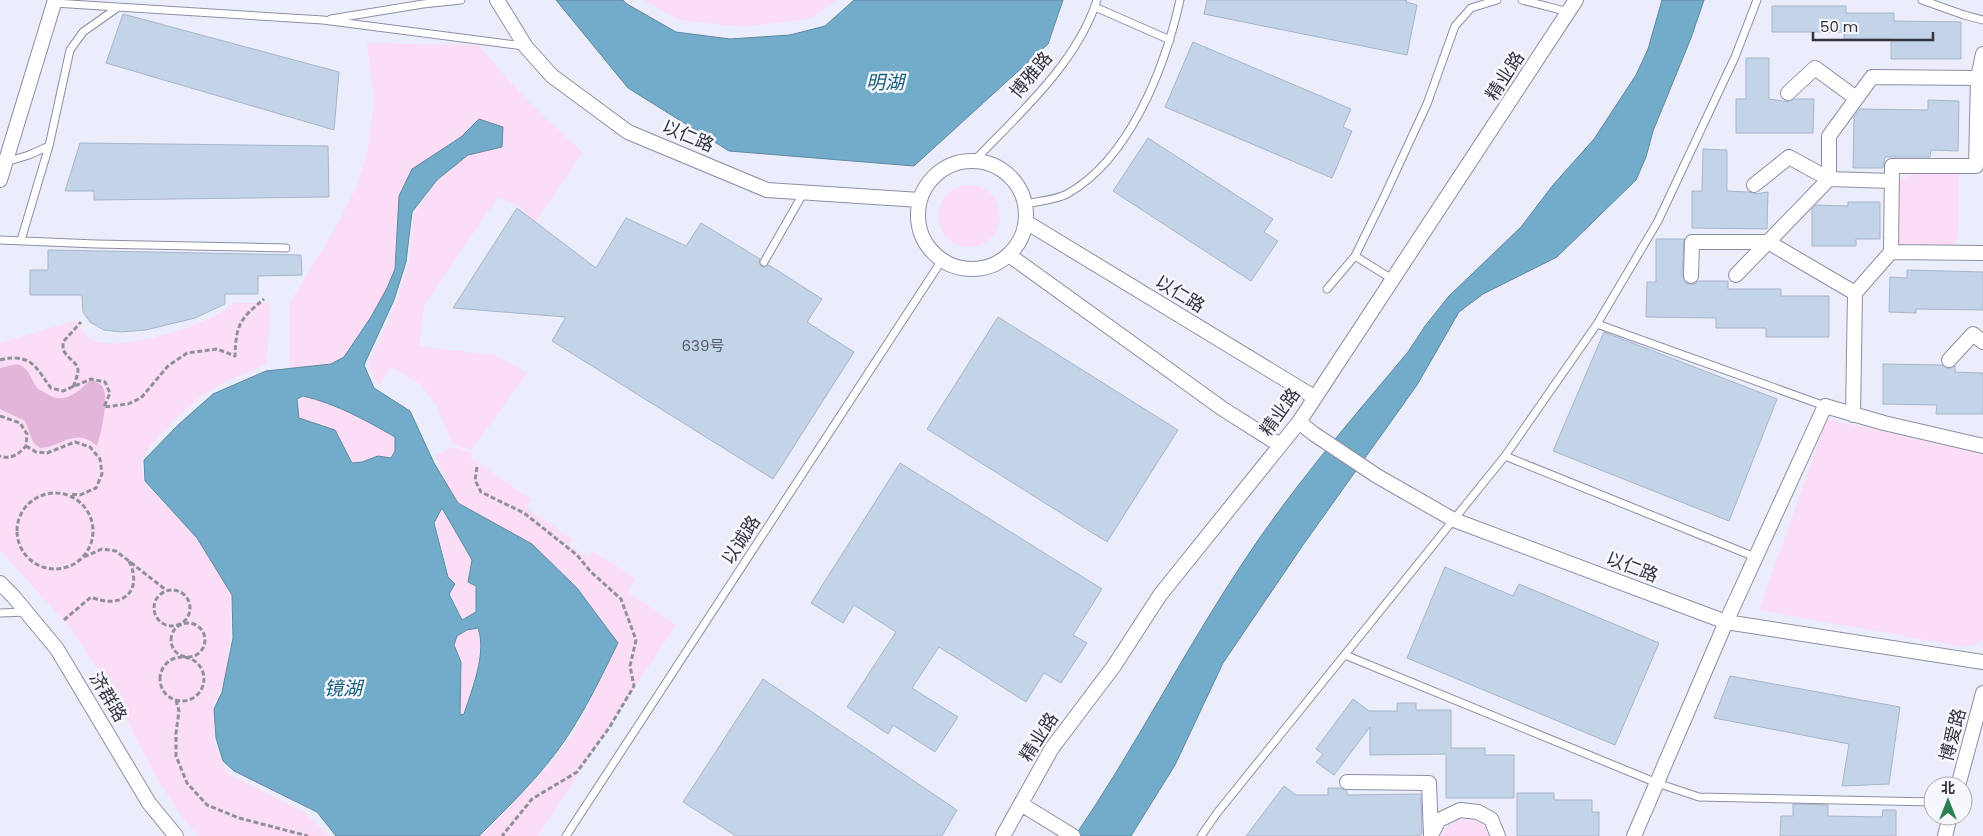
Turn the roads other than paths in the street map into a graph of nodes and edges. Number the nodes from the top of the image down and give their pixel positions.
1 (462, 0) edge
2 (497, 0) edge
3 (1180, 0) edge
4 (1497, 0) edge
5 (1522, 0) edge
6 (1757, 0) edge
7 (1922, 0) edge
8 (55, 2) edge
9 (1096, 4) edge
10 (1573, 6) edge
11 (118, 7) junction
12 (323, 20) junction
13 (1983, 20) edge
14 (1170, 40) junction
15 (526, 46) junction
16 (1983, 54) edge
17 (1978, 78) junction
18 (1788, 93) dead end
19 (1856, 98) junction
20 (1980, 125) edge
21 (49, 146) junction
22 (974, 161) junction
23 (5, 162) junction
24 (0, 180) edge
25 (1829, 180) junction
26 (1892, 181) junction
27 (1754, 185) dead end
28 (804, 192) junction
29 (920, 200) junction
30 (1026, 204) junction
31 (1026, 222) junction
32 (0, 240) edge
33 (21, 240) junction
34 (1768, 242) junction
35 (286, 248) dead end
36 (1891, 252) junction
37 (1983, 253) edge
38 (1009, 255) junction
39 (1355, 256) junction
40 (942, 260) junction
41 (764, 262) dead end
42 (1736, 275) dead end
43 (1691, 276) dead end
44 (1392, 279) junction
45 (1327, 289) dead end
46 (1855, 293) junction
47 (1597, 324) junction
48 (1983, 342) edge
49 (1949, 360) dead end
50 (1314, 397) junction
51 (1825, 406) junction
52 (1853, 415) junction
53 (1299, 422) junction
54 (1280, 445) junction
55 (1983, 446) edge
56 (1505, 456) junction
57 (1454, 520) junction
58 (1755, 558) junction
59 (0, 583) edge
60 (27, 612) junction
61 (0, 613) edge
62 (1726, 622) junction
63 (1345, 655) junction
64 (1983, 662) edge
65 (1983, 693) edge
66 (1961, 776) edge
67 (1347, 782) dead end
68 (1657, 783) junction
69 (1923, 802) edge
70 (1021, 804) junction
71 (176, 836) edge
72 (566, 836) edge
73 (1004, 836) edge
74 (1073, 836) edge
75 (1201, 836) edge
76 (1431, 836) edge
77 (1498, 836) edge
78 (1634, 836) edge

1 - 12 lane
2 - 15 street, 以仁路
3 - 14 lane
4 - 39 lane
5 - 10 lane
6 - 47 lane
7 - 13 lane
8 - 11 lane
8 - 23 street
9 - 14 lane
9 - 22 lane, 博雅路
10 - 44 street, 精业路
11 - 12 lane
11 - 21 lane
12 - 15 lane
14 - 30 lane
15 - 28 street, 以仁路
16 - 17 street
17 - 19 street
17 - 20 street
18 - 19 street
19 - 25 street
20 - 26 street
21 - 23 lane
21 - 33 lane
22 - 29 street
22 - 30 street
23 - 24 street
25 - 26 street
25 - 27 street
25 - 34 street
26 - 36 street
28 - 29 street, 以仁路
28 - 41 lane
29 - 40 street
30 - 31 street
31 - 38 street
31 - 50 street, 以仁路
32 - 33 lane
33 - 35 lane
34 - 42 street
34 - 43 street
34 - 46 street
36 - 37 street
36 - 46 street
38 - 40 street
38 - 54 street
39 - 44 lane
39 - 45 lane
40 - 72 lane, 以诚路
44 - 50 street, 精业路
46 - 52 street
47 - 51 lane
47 - 56 lane
48 - 49 street
50 - 53 street, 精业路
51 - 52 street
51 - 58 street
52 - 55 street
53 - 54 street, 精业路
53 - 57 street, 以仁路
54 - 70 street, 精业路
56 - 57 lane
56 - 58 lane
57 - 62 street, 以仁路
57 - 63 lane
58 - 62 street
59 - 60 street, 济群路
60 - 61 lane
60 - 71 street, 济群路
62 - 64 street, 以仁路
62 - 68 street
63 - 68 lane
63 - 75 lane
65 - 66 street, 博爱路
67 - 76 street
68 - 69 lane
68 - 78 street
70 - 73 street, 精业路
70 - 74 street
76 - 77 street

